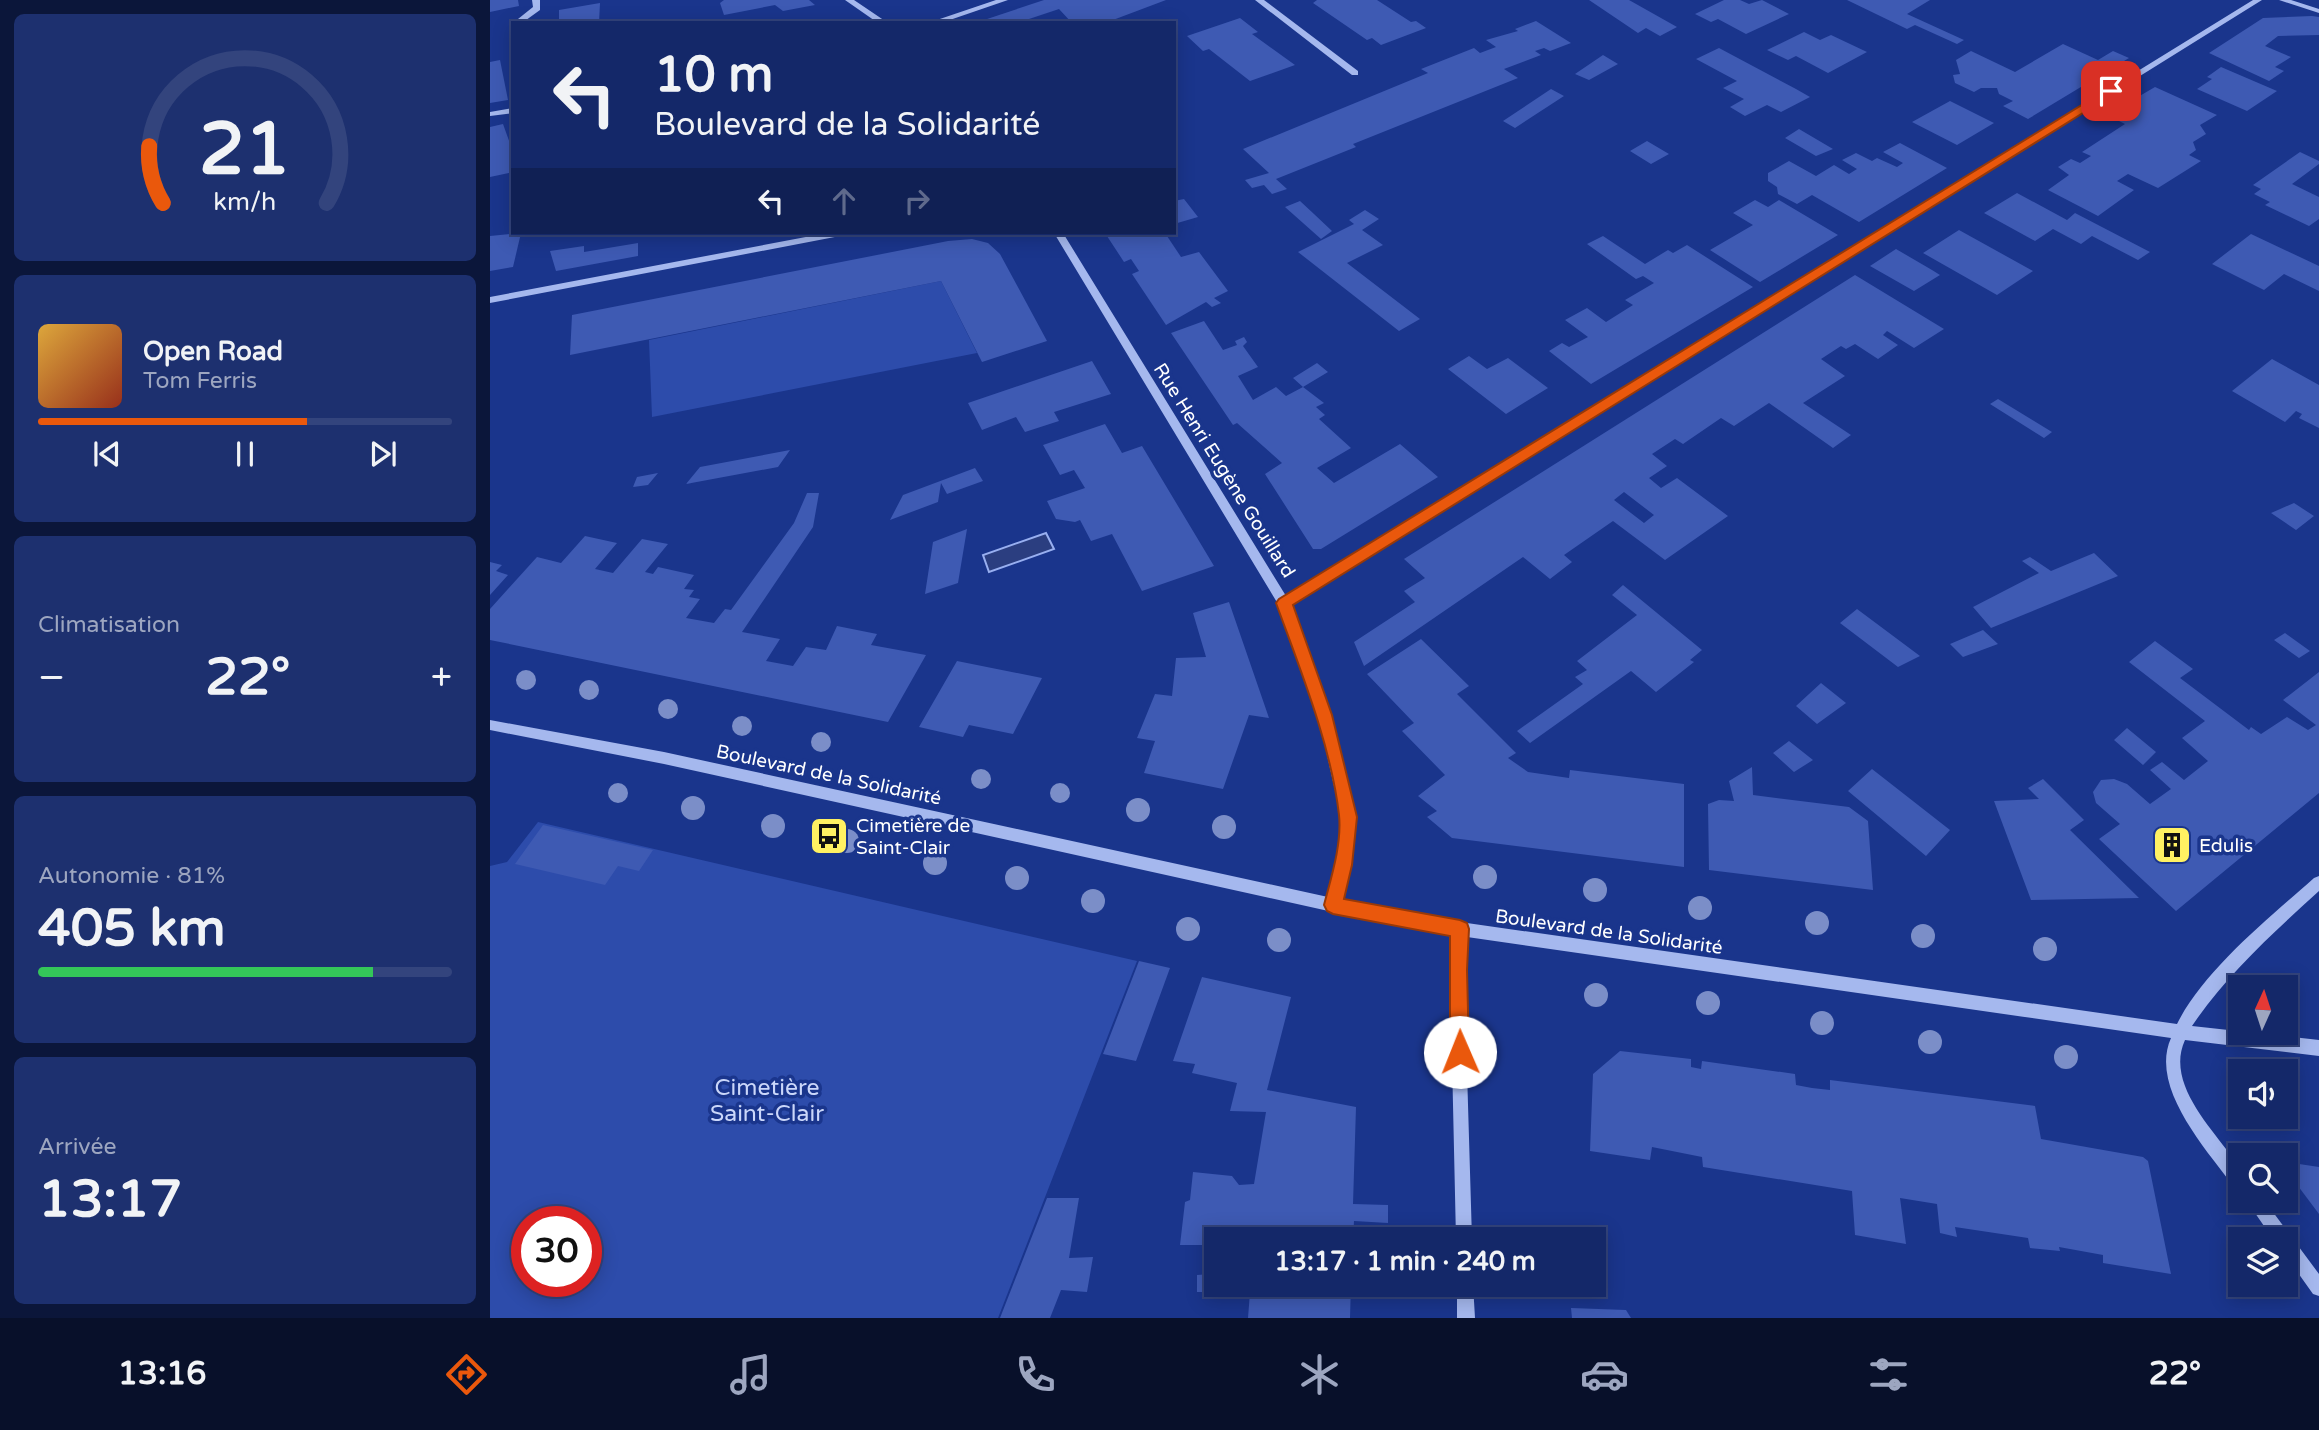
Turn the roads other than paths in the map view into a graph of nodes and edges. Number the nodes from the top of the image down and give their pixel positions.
1 (536, 0) edge
2 (849, 0) edge
3 (1004, 0) edge
4 (1259, 0) edge
5 (2258, 0) edge
6 (2283, 0) edge
7 (2319, 11) edge
8 (520, 21) edge
9 (881, 21) edge
10 (938, 21) edge
11 (1355, 73) dead end
12 (511, 110) edge
13 (490, 114) edge
14 (830, 235) edge
15 (1059, 235) edge
16 (490, 300) edge
17 (1284, 603) junction
18 (490, 725) edge
19 (2319, 882) edge
20 (1333, 905) junction
21 (1460, 929) junction
22 (2180, 1032) junction
23 (2319, 1048) edge
24 (2228, 1165) edge
25 (1464, 1227) edge
26 (2298, 1260) edge
27 (2319, 1288) edge
28 (1465, 1297) edge
29 (1466, 1318) edge

1 - 8 street
2 - 9 street
3 - 10 street
4 - 11 street
5 - 17 street
6 - 7 street
12 - 13 street
14 - 16 street
15 - 17 street, Rue Henri Eugène Gouillard
17 - 20 street, Rue Henri Eugène Gouillard
18 - 20 street, Boulevard de la Solidarité
19 - 22 street
20 - 21 street, Boulevard de la Solidarité
21 - 22 street, Boulevard de la Solidarité
21 - 25 street
22 - 23 street, Boulevard de la Solidarité
22 - 24 street
26 - 27 street
28 - 29 street

